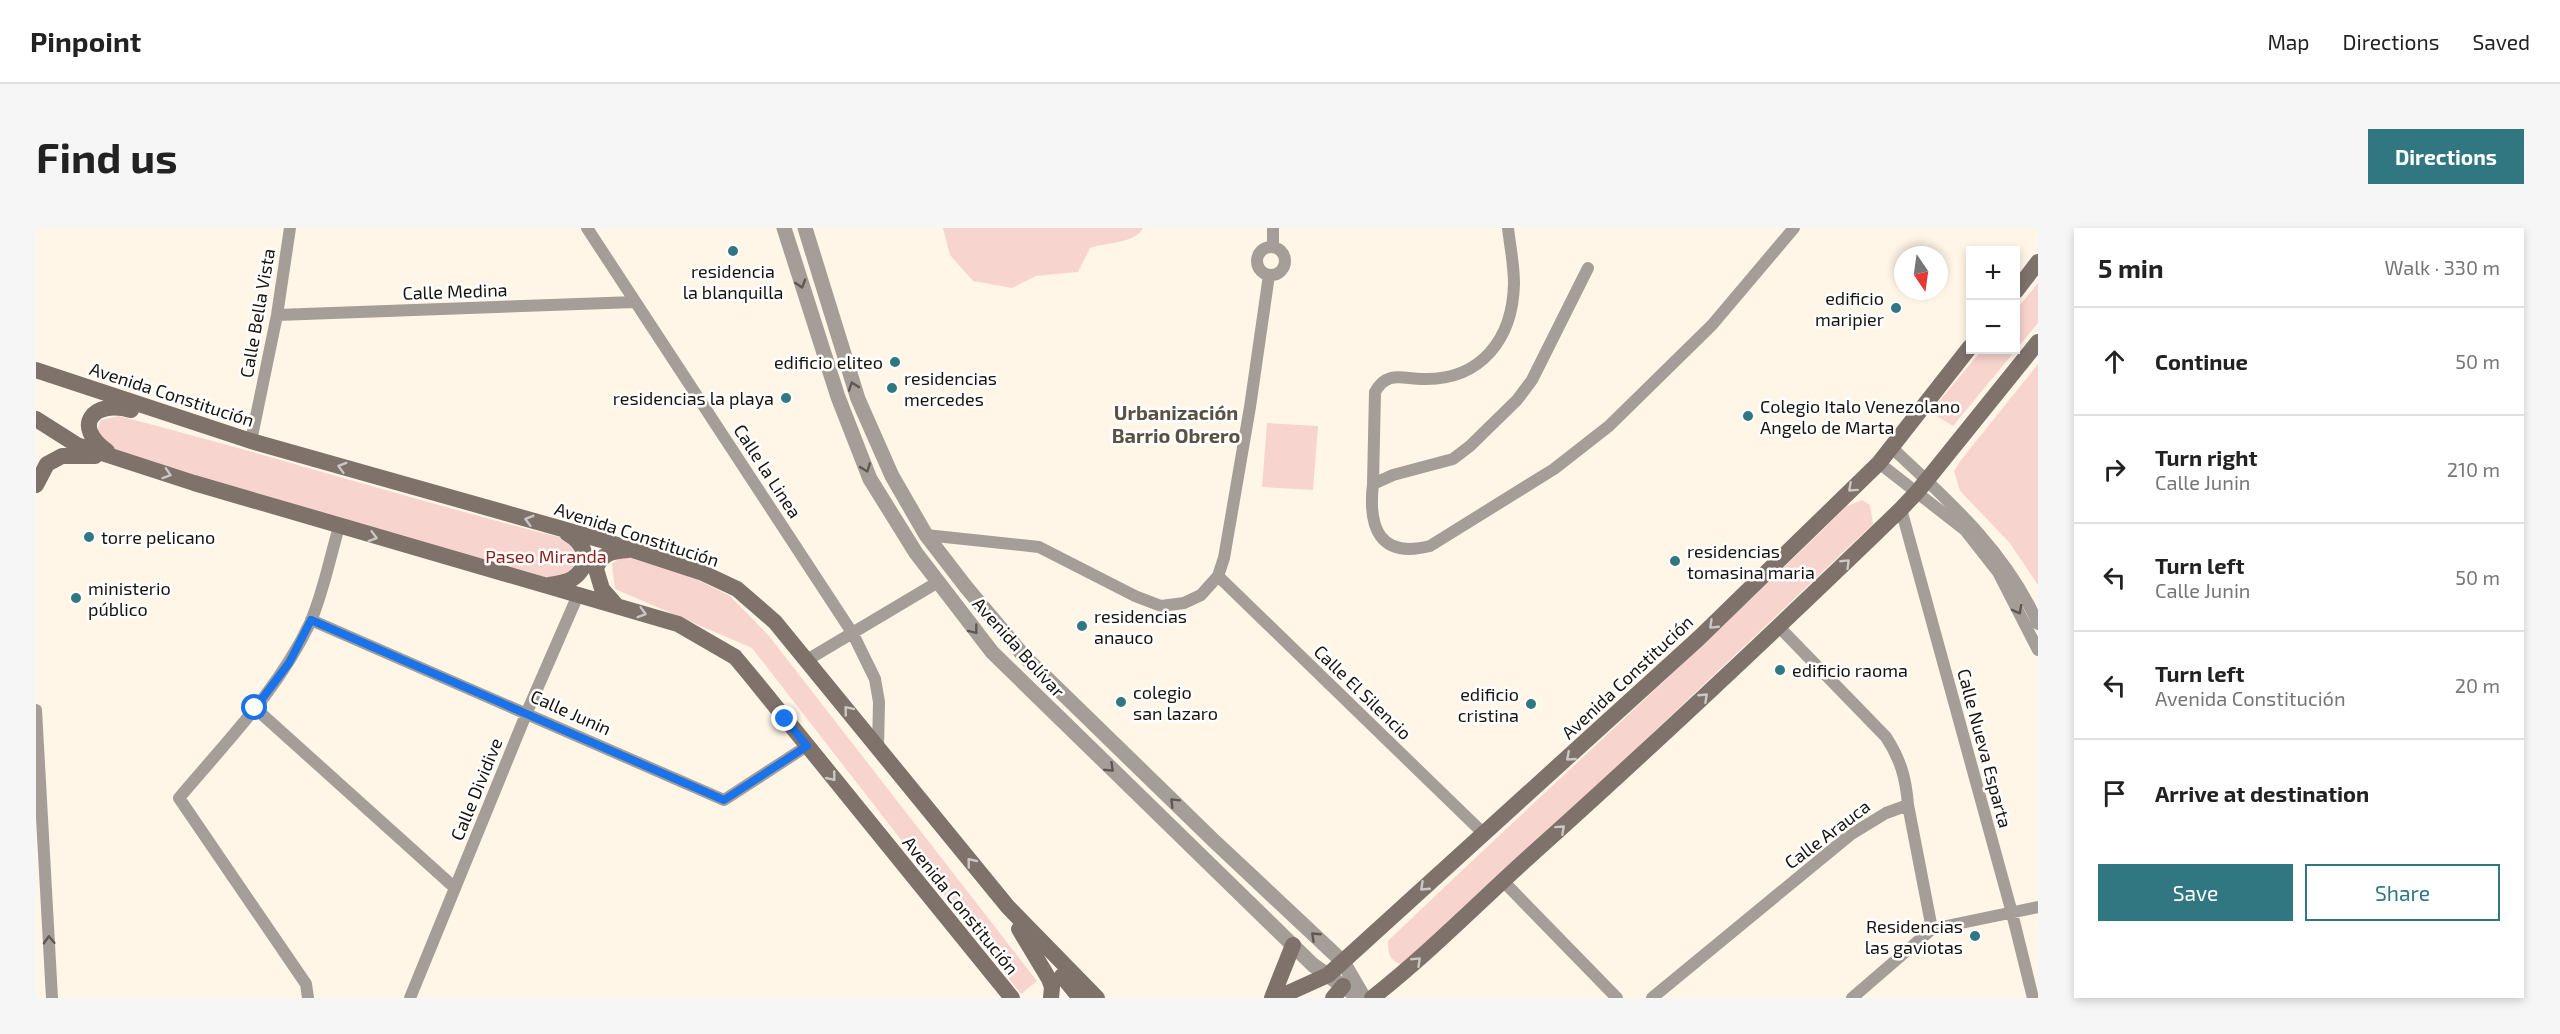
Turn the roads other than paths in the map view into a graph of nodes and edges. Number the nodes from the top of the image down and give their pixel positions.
1 (291, 228) edge
2 (587, 228) edge
3 (784, 228) edge
4 (805, 228) edge
5 (1273, 228) edge
6 (1508, 228) edge
7 (1794, 228) edge
8 (1273, 247) junction
9 (2038, 262) edge
10 (1588, 268) dead end
11 (1269, 274) junction
12 (2020, 286) edge
13 (634, 302) junction
14 (277, 315) junction
15 (2038, 342) edge
16 (1966, 353) edge
17 (36, 370) edge
18 (36, 419) edge
19 (251, 441) junction
20 (1891, 447) junction
21 (133, 463) junction
22 (1879, 463) junction
23 (1373, 484) junction
24 (36, 485) edge
25 (1922, 485) junction
26 (1901, 509) junction
27 (339, 526) junction
28 (562, 530) junction
29 (926, 535) junction
30 (632, 550) junction
31 (1218, 576) junction
32 (938, 582) junction
33 (548, 585) junction
34 (578, 595) junction
35 (616, 605) junction
36 (311, 620) junction
37 (2038, 624) edge
38 (1780, 627) junction
39 (853, 634) junction
40 (2038, 650) edge
41 (807, 660) junction
42 (255, 708) junction
43 (36, 710) edge
44 (527, 712) junction
45 (807, 746) junction
46 (878, 748) junction
47 (1908, 805) junction
48 (1483, 833) junction
49 (1503, 881) junction
50 (454, 888) junction
51 (1008, 907) junction
52 (2038, 908) edge
53 (2012, 913) junction
54 (1932, 929) junction
55 (1293, 945) junction
56 (1343, 962) junction
57 (1328, 975) junction
58 (1338, 992) edge
59 (52, 998) edge
60 (308, 998) edge
61 (410, 998) edge
62 (1012, 998) edge
63 (1051, 998) edge
64 (1080, 998) edge
65 (1097, 998) edge
66 (1272, 998) edge
67 (1277, 998) edge
68 (1362, 998) edge
69 (1372, 998) edge
70 (1617, 998) edge
71 (1652, 998) edge
72 (1852, 998) edge
73 (2033, 998) edge

1 - 14 street, Calle Bella Vista
2 - 13 street, Calle la Linea
3 -> 32 street, Avenida Bolívar
29 -> 4 street, Avenida Bolívar
5 - 8 street
6 - 23 street
7 - 23 street
8 - 11 street
8 - 11 street
9 - 12 main road
10 - 23 street
11 - 31 street
13 - 14 street, Calle Medina
13 - 39 street, Calle la Linea
14 - 19 street, Calle Bella Vista
15 - 25 main road
16 - 20 main road, Avenida Constitución
17 - 19 main road, Avenida Constitución
18 - 21 main road, Avenida Constitución
19 - 21 main road
28 -> 19 main road, Avenida Constitución
20 - 22 main road, Avenida Constitución
20 - 25 street
21 - 24 main road
21 -> 27 main road, Avenida Constitución
22 - 25 street
22 -> 48 main road, Avenida Constitución
25 - 26 main road
25 - 37 street
25 -> 40 street
38 -> 26 main road
26 - 53 street, Calle Nueva Esparta
27 -> 33 main road, Avenida Constitución
27 - 36 street
28 - 30 main road, Avenida Constitución
28 - 33 main road
29 - 31 street
56 -> 29 street, Avenida Bolívar
30 - 35 main road
30 - 41 main road, Avenida Constitución
31 - 48 street, Calle El Silencio
32 - 39 street
32 -> 55 street, Avenida Bolívar
33 - 34 main road, Avenida Constitución
34 - 35 main road, Avenida Constitución
34 - 44 street, Calle Dividive
35 -> 45 main road, Avenida Constitución
36 - 42 street
36 - 44 street, Calle Junin
38 - 47 street
49 -> 38 main road
39 - 41 street
39 - 46 street, Calle la Linea
46 -> 41 main road, Avenida Constitución
42 - 50 street
42 - 60 street
59 -> 43 street
44 - 45 street, Calle Junin
44 - 50 street, Calle Dividive
45 -> 62 main road, Avenida Constitución
51 -> 46 main road, Avenida Constitución
47 - 54 street
47 - 71 street, Calle Arauca
48 -> 56 main road, Avenida Constitución
69 -> 49 main road
49 - 70 street
50 - 61 street, Calle Dividive
51 - 63 main road
51 - 64 main road
51 - 65 main road, Avenida Constitución
52 - 53 street
53 - 54 street
53 - 73 street, Calle Nueva Esparta
54 - 72 street
55 - 57 street, Avenida Bolívar
55 - 66 main road
56 - 57 main road, Avenida Constitución
56 - 68 street, Avenida Bolívar
57 - 58 street, Avenida Bolívar
57 - 67 main road, Avenida Constitución
58 - 68 street, Avenida Bolívar

